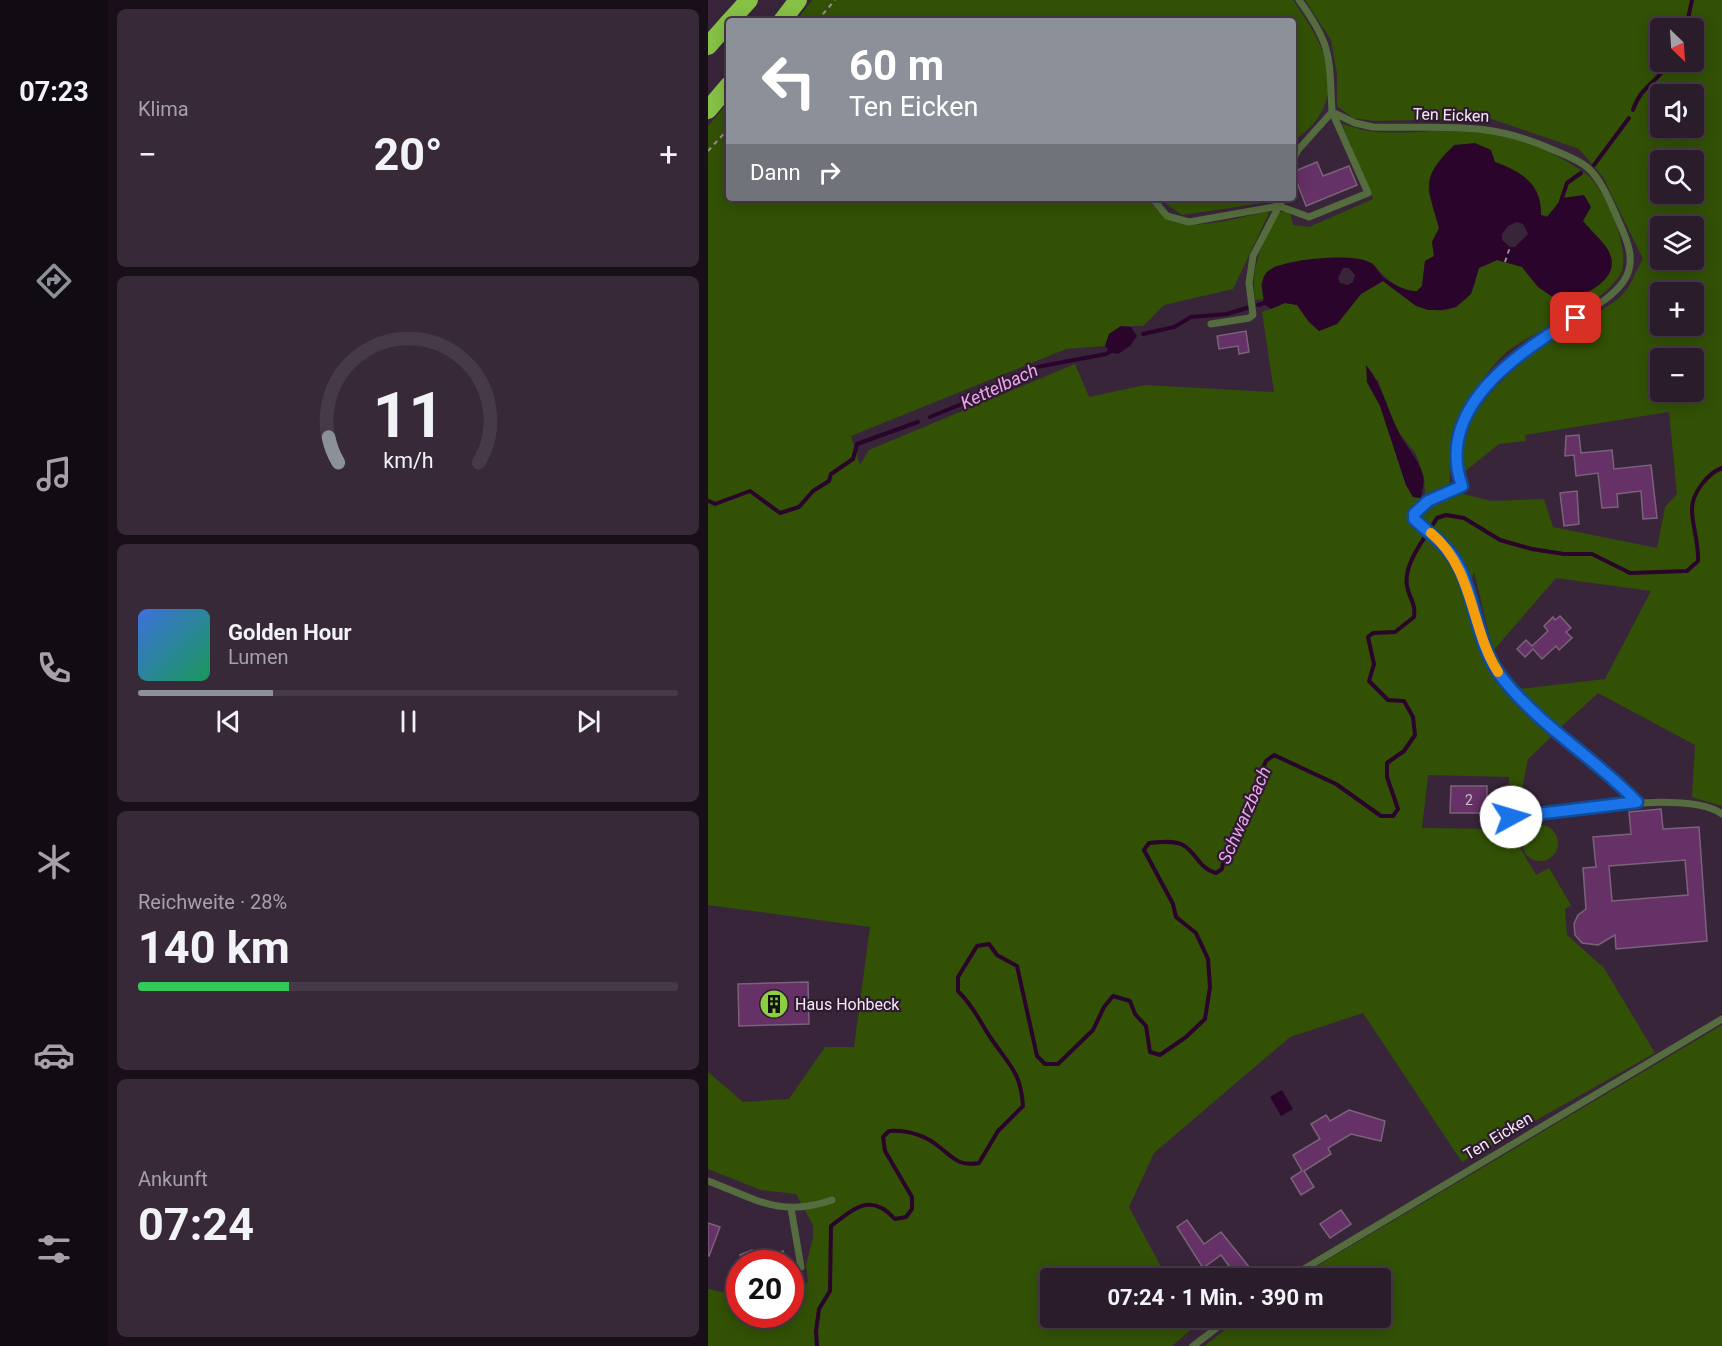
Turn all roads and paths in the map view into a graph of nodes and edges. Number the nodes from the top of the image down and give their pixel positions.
1 (748, 0) edge
2 (798, 0) edge
3 (835, 0) edge
4 (1299, 0) edge
5 (733, 18) edge
6 (784, 18) edge
7 (820, 18) edge
8 (726, 26) edge
9 (708, 46) edge
10 (726, 89) edge
11 (708, 110) edge
12 (1332, 112) junction
13 (726, 131) edge
14 (708, 151) edge
15 (1296, 154) edge
16 (1154, 201) edge
17 (1282, 201) edge
18 (1279, 206) junction
19 (1510, 247) dead end
20 (1505, 262) dead end
21 (1211, 324) dead end
22 (1637, 802) junction
23 (1722, 814) edge
24 (1511, 817) dead end
25 (1722, 1019) edge
26 (708, 1180) edge
27 (832, 1200) dead end
28 (791, 1208) junction
29 (798, 1250) edge
30 (1306, 1268) edge
31 (1217, 1328) edge
32 (1193, 1346) edge

1 - 5 highway
2 - 6 highway
3 - 7 path
4 - 12 lane
8 - 9 highway
10 - 11 highway
12 - 15 lane
12 - 18 lane
12 - 22 lane, Ten Eicken
13 - 14 path
16 - 18 lane
17 - 18 lane
18 - 21 lane
19 - 20 path
22 - 23 lane
22 - 24 lane
25 - 30 lane, Ten Eicken
26 - 28 lane
27 - 28 lane
28 - 29 lane
31 - 32 lane

